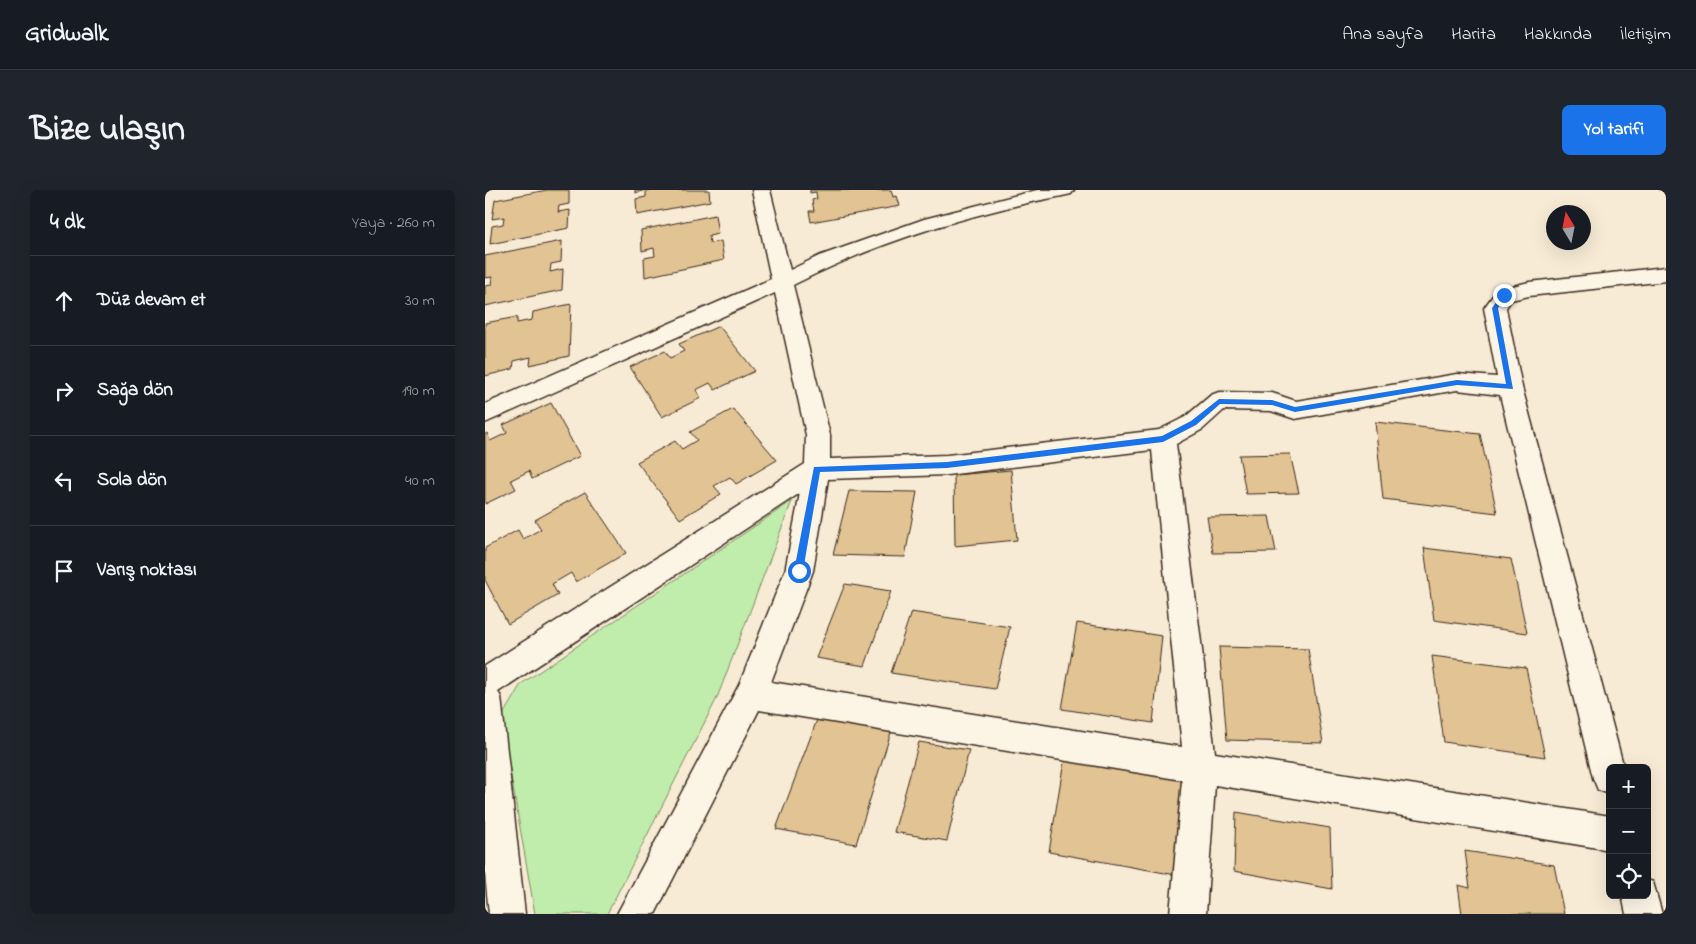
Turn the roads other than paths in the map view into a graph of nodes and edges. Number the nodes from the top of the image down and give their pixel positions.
1 (761, 190) edge
2 (1065, 190) edge
3 (1666, 274) edge
4 (782, 282) junction
5 (1510, 387) junction
6 (485, 414) edge
7 (1163, 439) junction
8 (817, 469) junction
9 (485, 683) edge
10 (751, 694) junction
11 (485, 697) edge
12 (1606, 764) edge
13 (1200, 767) junction
14 (1606, 832) edge
15 (1641, 899) edge
16 (507, 914) edge
17 (635, 914) edge
18 (1188, 914) edge
19 (1644, 914) edge

1 - 4 street
2 - 4 street
3 - 5 street
4 - 6 street
4 - 8 street
5 - 7 street
5 - 12 street
7 - 8 street
7 - 13 street
8 - 9 street
8 - 10 street
10 - 13 street
10 - 17 street
11 - 16 street
13 - 14 street
13 - 18 street
15 - 19 street

